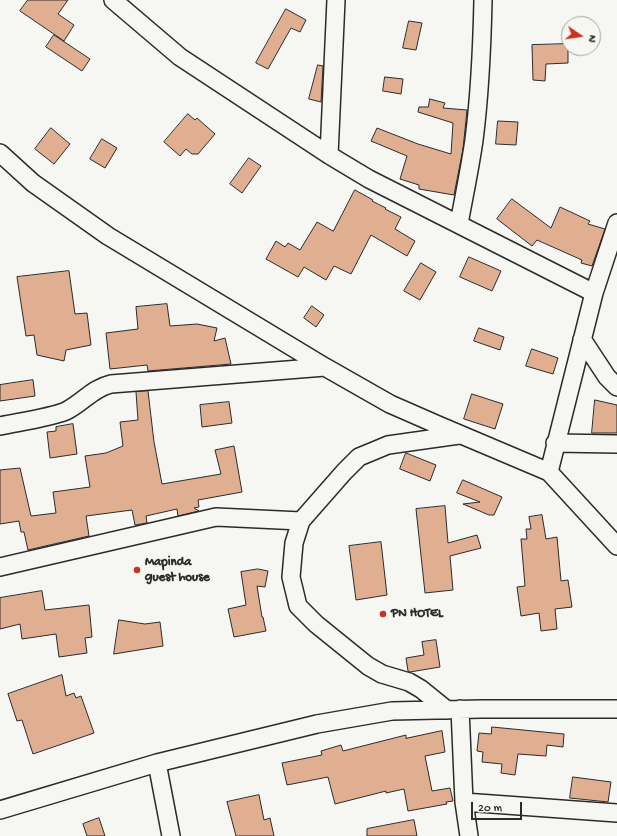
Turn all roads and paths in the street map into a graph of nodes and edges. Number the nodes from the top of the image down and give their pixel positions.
1 (114, 0) edge
2 (336, 0) edge
3 (483, 0) edge
4 (0, 152) edge
5 (329, 155) junction
6 (617, 223) edge
7 (459, 224) junction
8 (594, 293) junction
9 (582, 339) junction
10 (325, 367) junction
11 (617, 387) edge
12 (0, 426) edge
13 (459, 434) junction
14 (555, 443) junction
15 (617, 444) edge
16 (549, 472) junction
17 (301, 521) junction
18 (617, 546) edge
19 (0, 567) edge
20 (454, 709) junction
21 (617, 709) edge
22 (157, 763) junction
23 (464, 802) junction
24 (0, 810) edge
25 (617, 813) edge
26 (171, 836) edge
27 (468, 836) edge

1 - 5 street
2 - 5 street
3 - 7 street
4 - 10 street
5 - 7 street
6 - 8 street
7 - 8 street
8 - 9 street
9 - 11 street
9 - 14 street
10 - 12 street
10 - 13 street
13 - 16 street
13 - 17 street
14 - 15 street
14 - 16 street
16 - 18 street
17 - 19 street
17 - 20 street
20 - 21 street
20 - 22 street
20 - 23 street
22 - 24 street
22 - 26 street
23 - 25 street
23 - 27 street

